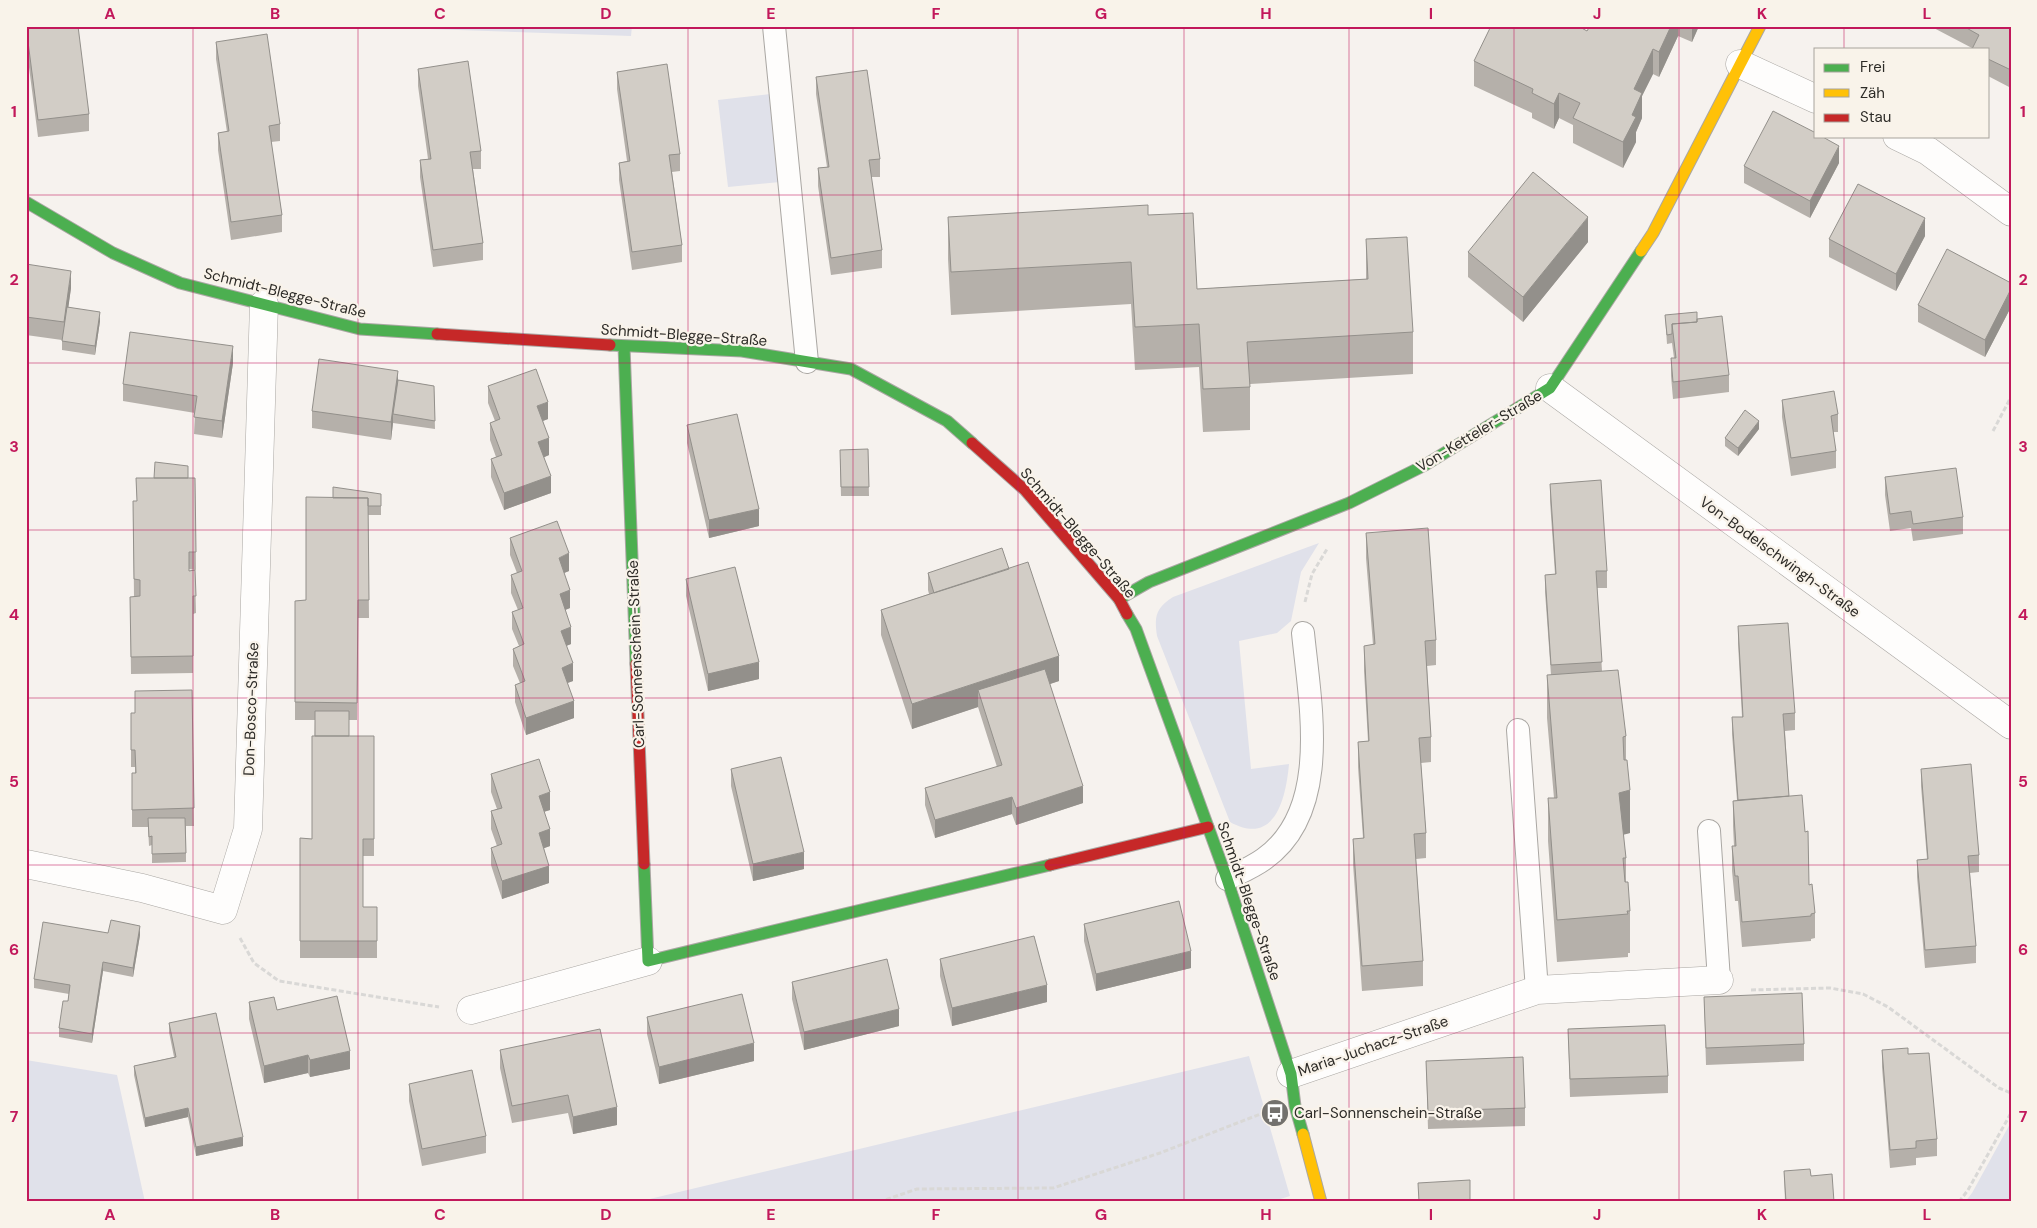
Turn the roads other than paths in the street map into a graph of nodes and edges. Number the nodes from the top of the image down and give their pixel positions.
1 (774, 26) edge
2 (1760, 26) edge
3 (1740, 64) junction
4 (1814, 98) edge
5 (1901, 138) edge
6 (26, 202) edge
7 (2011, 212) edge
8 (264, 304) junction
9 (624, 346) junction
10 (807, 362) junction
11 (1550, 388) junction
12 (1118, 599) junction
13 (1303, 633) road end
14 (2011, 725) edge
15 (1518, 730) dead end
16 (1208, 827) junction
17 (1709, 831) dead end
18 (26, 864) edge
19 (1227, 879) junction
20 (648, 961) junction
21 (1719, 980) joint
22 (1537, 990) junction
23 (471, 1010) road end
24 (1291, 1074) junction
25 (1321, 1202) edge

1 - 10 lane
2 - 3 street, Von-Ketteler-Straße
3 - 4 street
3 - 11 street, Von-Ketteler-Straße
5 - 7 street
6 - 8 street, Schmidt-Blegge-Straße
8 - 9 street, Schmidt-Blegge-Straße
8 - 18 street, Don-Bosco-Straße
9 - 10 street, Schmidt-Blegge-Straße
9 - 20 street, Carl-Sonnenschein-Straße
10 - 12 street, Schmidt-Blegge-Straße
11 - 12 street, Von-Ketteler-Straße
11 - 14 street, Von-Bodelschwingh-Straße
12 - 16 street, Schmidt-Blegge-Straße
13 - 19 lane
15 - 22 lane
16 - 19 street, Schmidt-Blegge-Straße
16 - 20 street
17 - 21 lane
19 - 24 street, Schmidt-Blegge-Straße
20 - 23 street
21 - 22 street, Maria-Juchacz-Straße
22 - 24 street, Maria-Juchacz-Straße
24 - 25 street, Schmidt-Blegge-Straße

